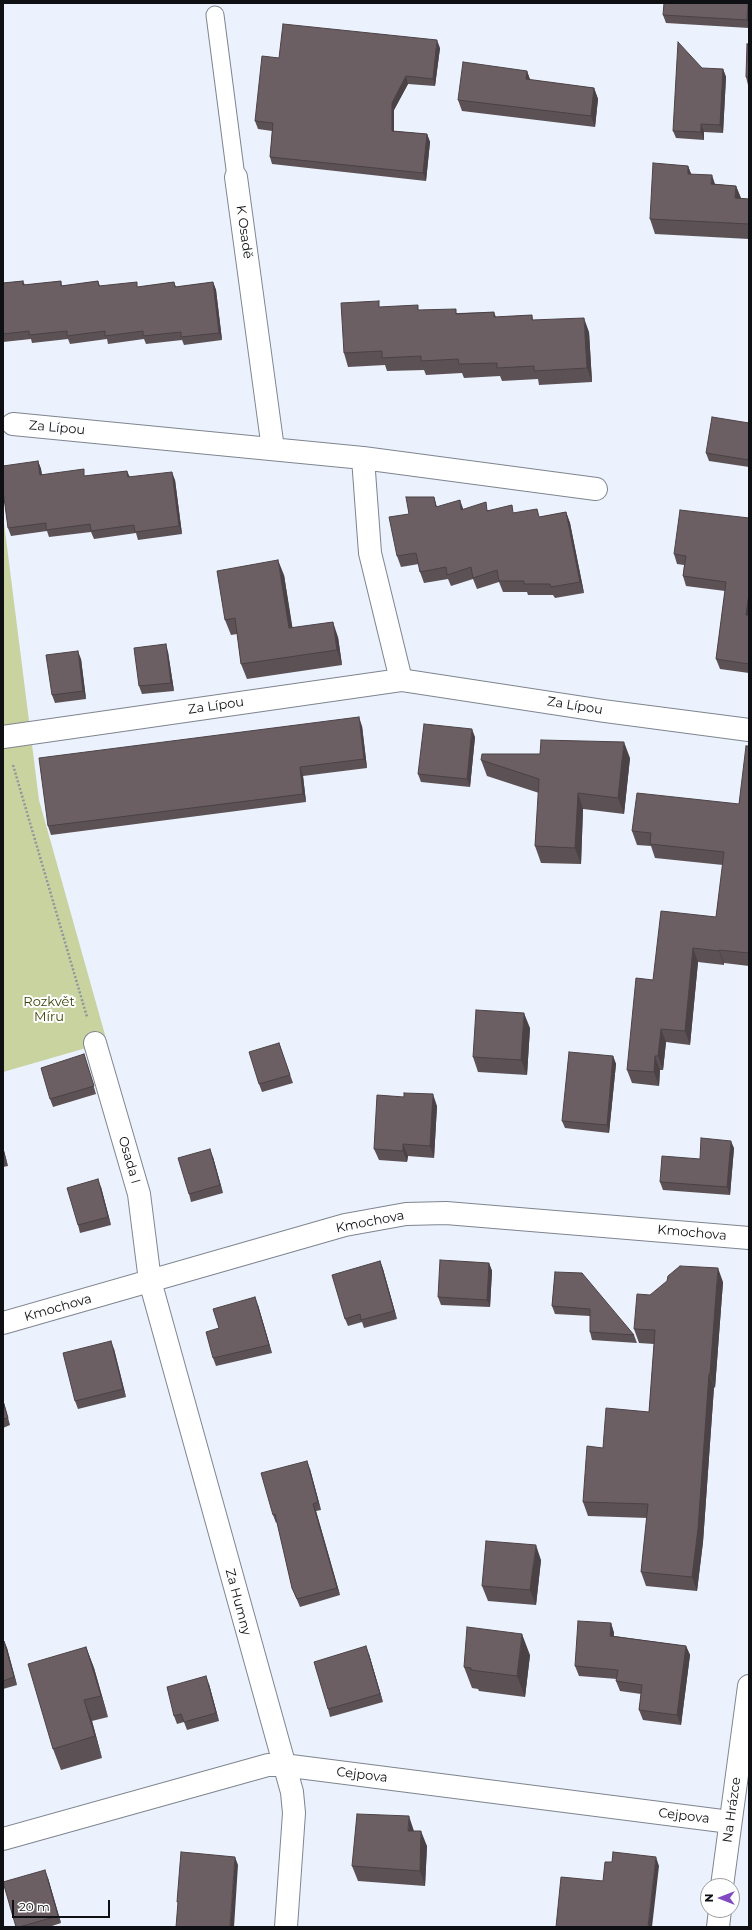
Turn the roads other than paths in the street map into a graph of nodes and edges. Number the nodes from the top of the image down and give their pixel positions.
1 (215, 15) dead end
2 (236, 177) joint
3 (13, 424) dead end
4 (273, 448) junction
5 (363, 458) junction
6 (596, 489) dead end
7 (401, 680) junction
8 (749, 730) edge
9 (4, 737) edge
10 (95, 1043) road end
11 (749, 1238) edge
12 (150, 1281) junction
13 (3, 1323) edge
14 (749, 1686) edge
15 (283, 1765) junction
16 (730, 1822) junction
17 (3, 1839) edge
18 (723, 1878) edge
19 (286, 1927) edge

1 - 2 lane, K Osadě
2 - 4 street, K Osadě
3 - 4 street, Za Lípou
4 - 5 street, Za Lípou
5 - 6 street, Za Lípou
5 - 7 street
7 - 8 street, Za Lípou
7 - 9 street, Za Lípou
10 - 12 street, Osada I
11 - 12 street, Kmochova
12 - 13 street, Kmochova
12 - 15 street, Za Humny
14 - 16 street, Na Hrázce
15 - 16 street, Cejpova
15 - 17 street, Cejpova
15 - 19 street, Za Humny
16 - 18 street, Na Hrázce

